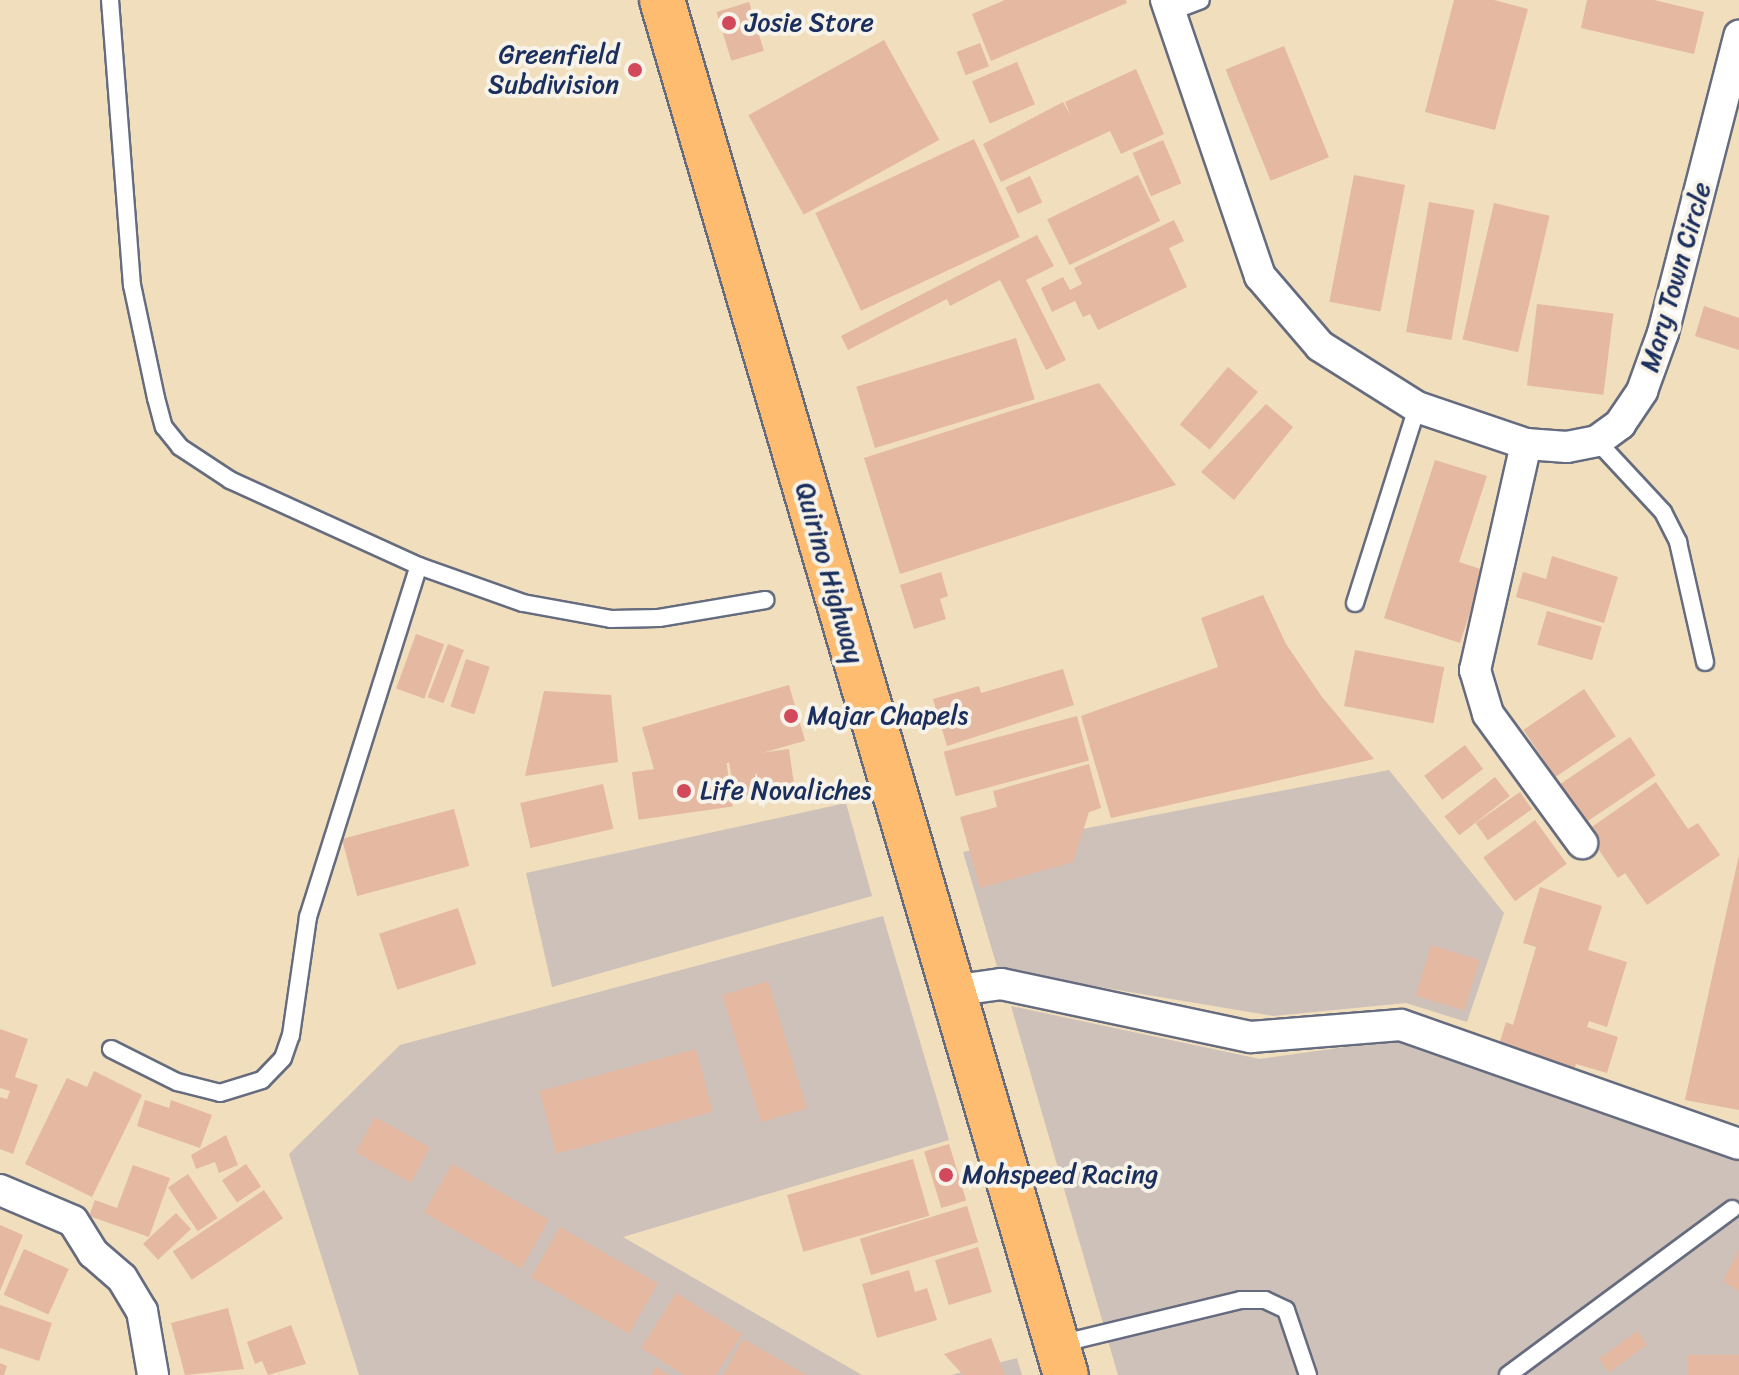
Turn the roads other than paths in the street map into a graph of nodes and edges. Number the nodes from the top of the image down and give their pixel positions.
1 (110, 0) edge
2 (662, 0) edge
3 (1201, 0) edge
4 (1168, 6) edge
5 (1739, 36) edge
6 (1417, 407) junction
7 (1597, 441) junction
8 (1526, 444) junction
9 (419, 566) junction
10 (765, 600) dead end
11 (1355, 603) dead end
12 (1705, 662) dead end
13 (1582, 843) dead end
14 (951, 991) junction
15 (111, 1049) dead end
16 (1739, 1144) edge
17 (0, 1190) edge
18 (1732, 1209) dead end
19 (1062, 1360) edge
20 (153, 1375) edge
21 (1308, 1375) edge
22 (1508, 1375) edge

1 - 9 lane
2 - 14 main road, Quirino Highway
3 - 4 lane
4 - 6 street
5 - 7 street, Mary Town Circle
6 - 8 street
6 - 11 lane
7 - 8 street
7 - 12 lane
8 - 13 street
9 - 10 lane
9 - 15 lane
14 - 16 street
14 - 19 main road, Quirino Highway
17 - 20 street
18 - 22 lane
19 - 21 lane

